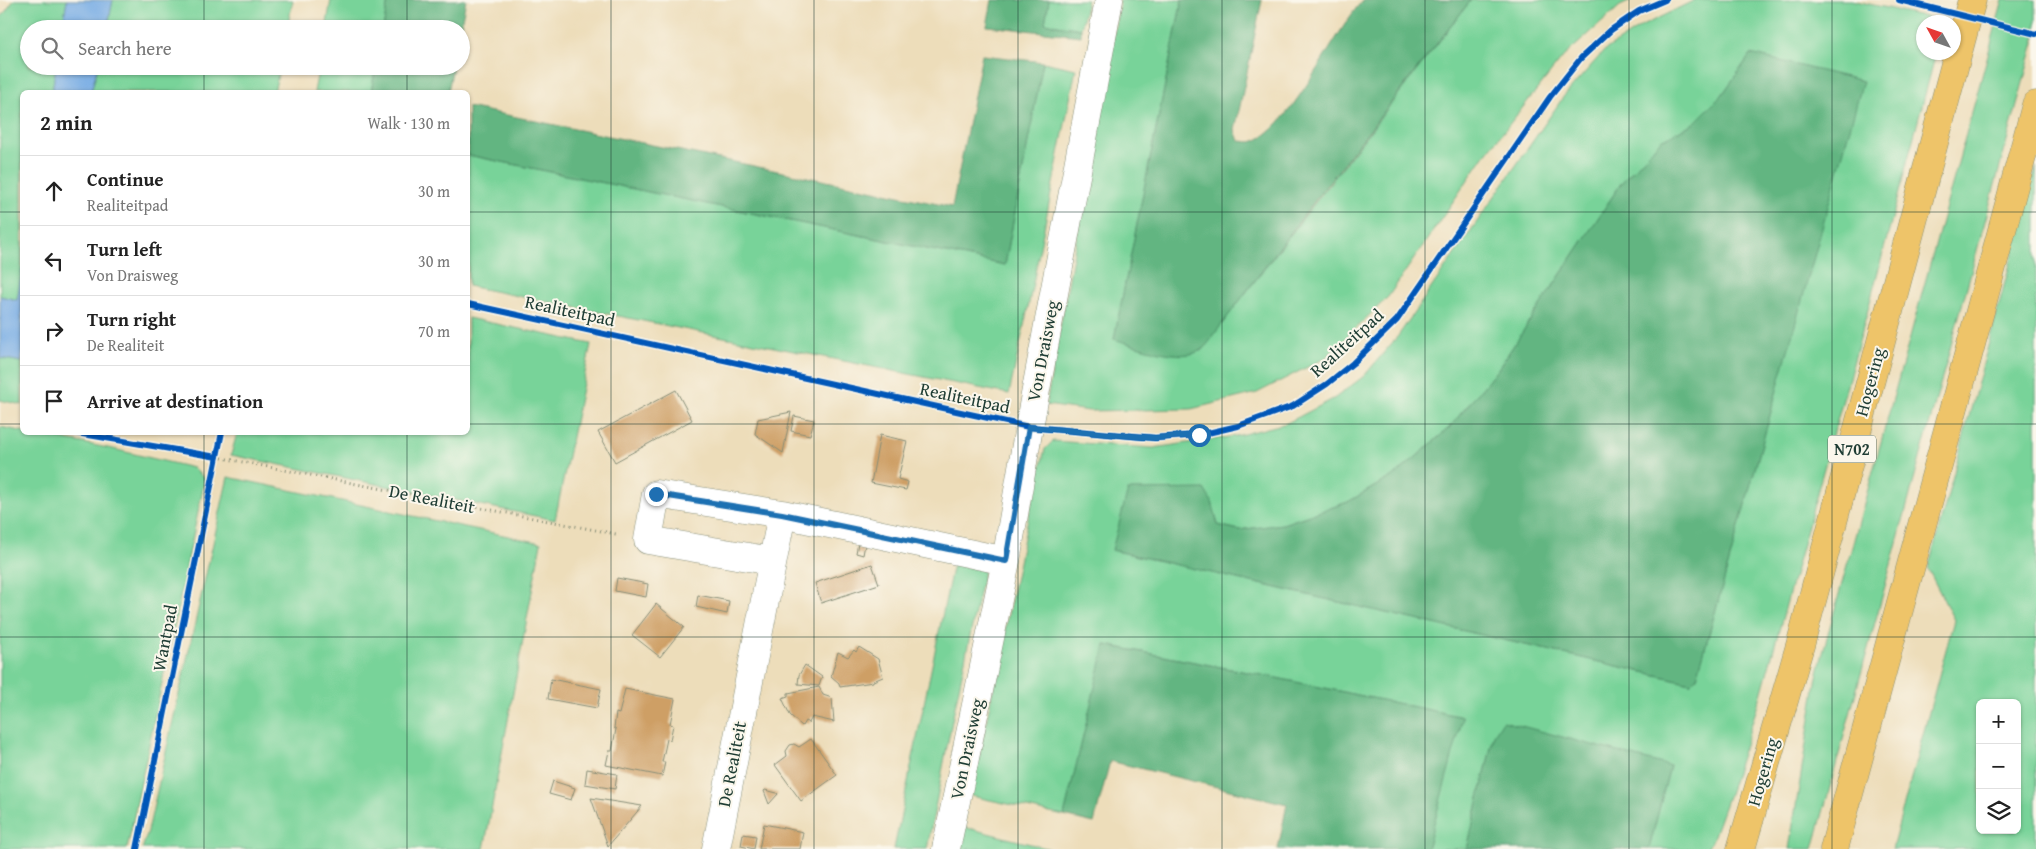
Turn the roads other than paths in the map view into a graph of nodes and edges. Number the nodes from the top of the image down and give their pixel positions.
1 (1109, 0) edge
2 (1972, 0) edge
3 (2036, 105) edge
4 (782, 514) junction
5 (772, 561) junction
6 (1006, 561) junction
7 (716, 849) edge
8 (946, 849) edge
9 (1741, 849) edge
10 (1834, 849) edge

1 - 6 street, Von Draisweg
2 - 9 highway, Hogering / N702
3 - 10 highway
4 - 5 street, De Realiteit
4 - 5 street
4 - 6 street
5 - 7 street, De Realiteit
6 - 8 street, Von Draisweg

